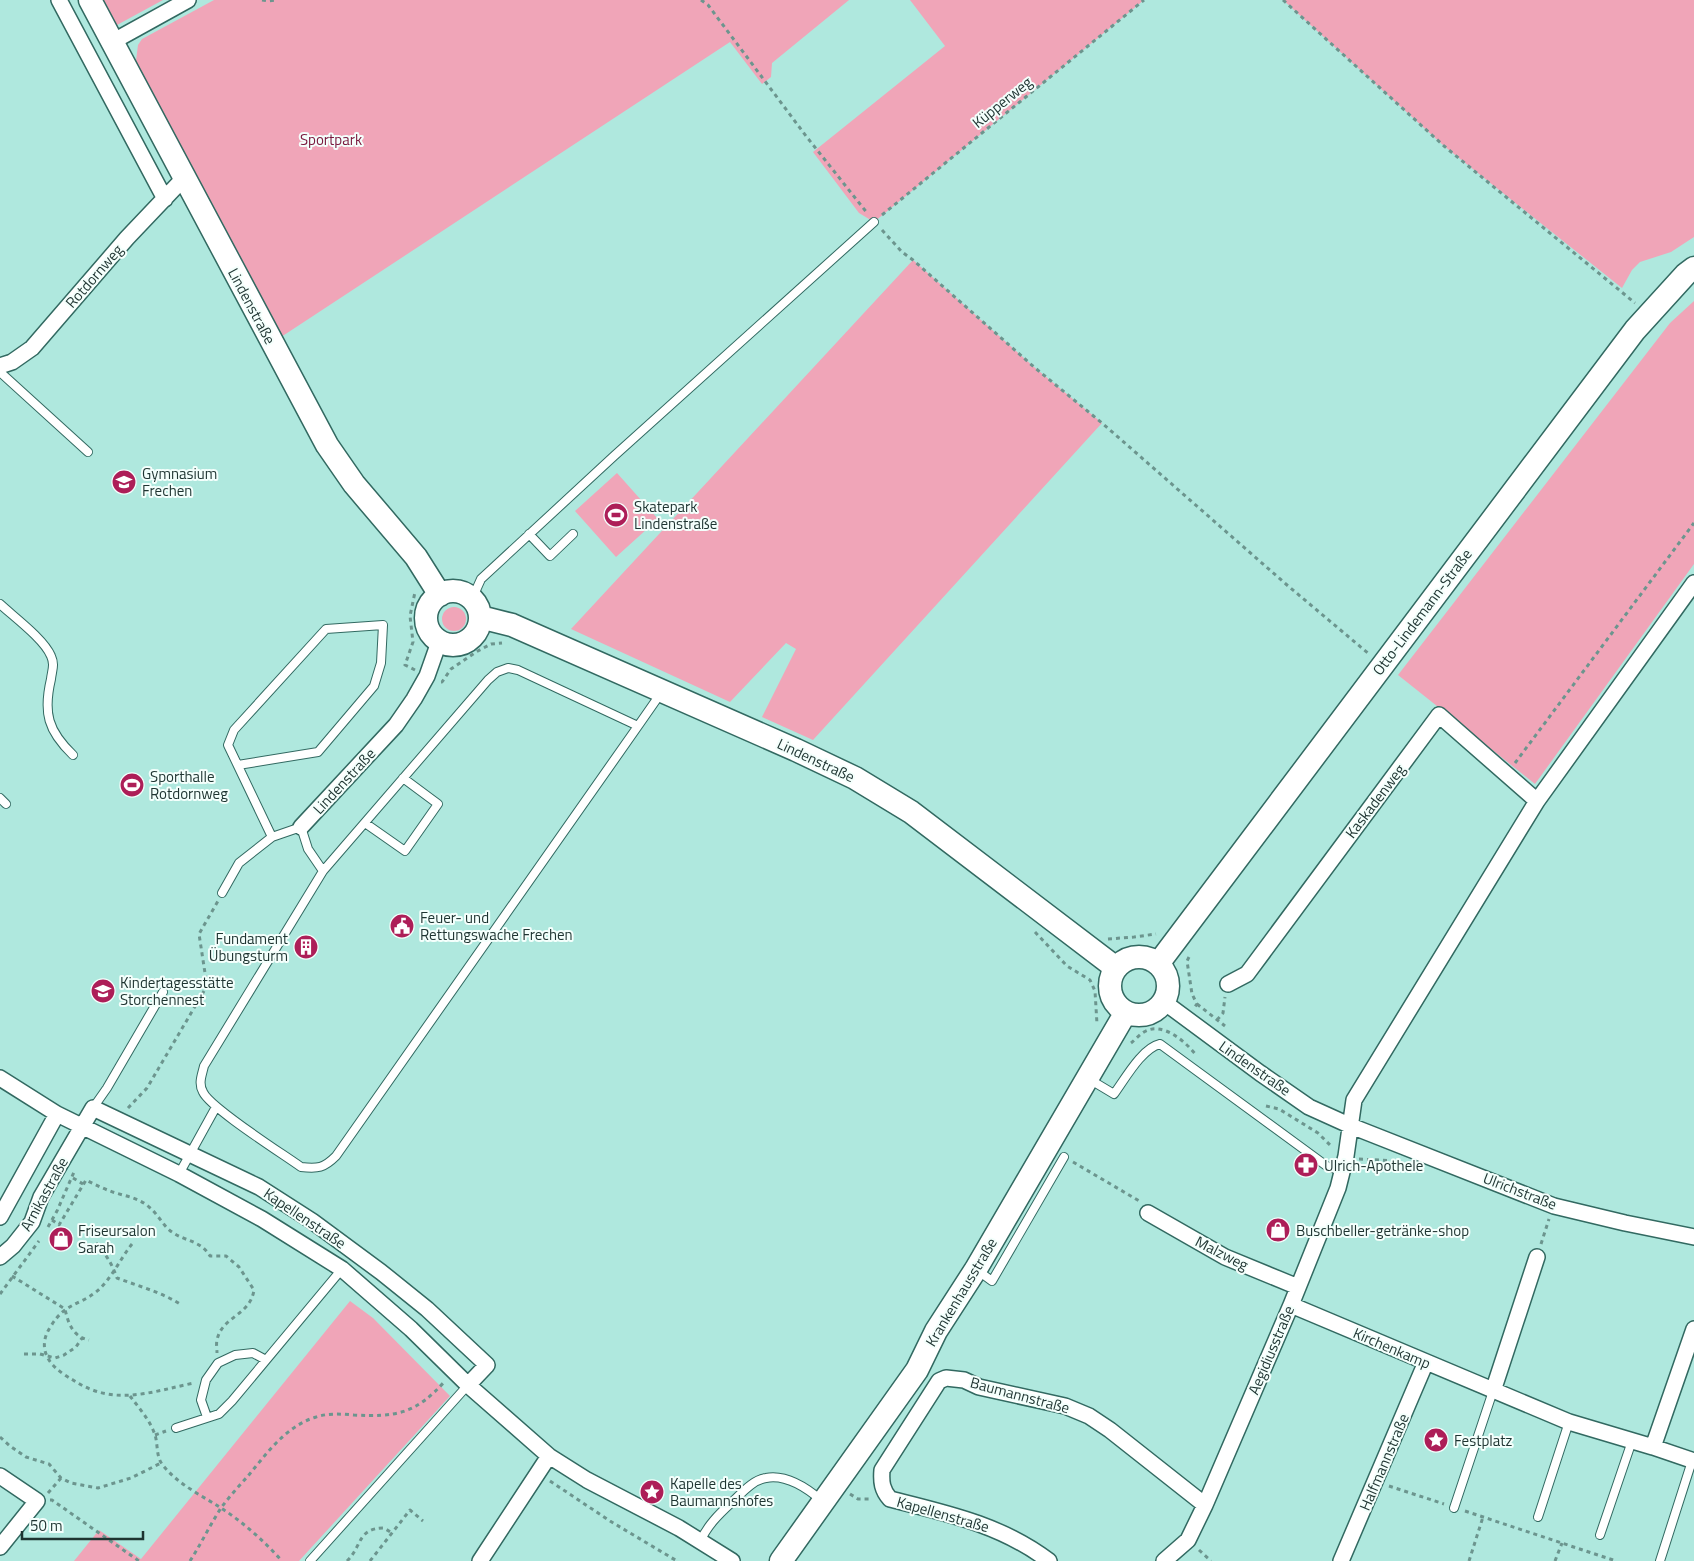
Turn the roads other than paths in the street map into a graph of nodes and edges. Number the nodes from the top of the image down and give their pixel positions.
1 (60, 0) edge
2 (90, 0) edge
3 (188, 0) edge
4 (112, 42) junction
5 (184, 178) junction
6 (165, 199) junction
7 (874, 222) road end
8 (1694, 268) edge
9 (0, 366) edge
10 (0, 372) edge
11 (88, 452) dead end
12 (529, 534) junction
13 (573, 534) dead end
14 (1694, 583) edge
15 (436, 587) junction
16 (0, 604) edge
17 (476, 608) junction
18 (440, 642) junction
19 (662, 691) junction
20 (638, 726) junction
21 (73, 755) dead end
22 (238, 764) junction
23 (403, 778) junction
24 (1537, 801) junction
25 (364, 822) junction
26 (300, 828) junction
27 (272, 837) junction
28 (323, 871) junction
29 (222, 893) road end
30 (1158, 964) junction
31 (1116, 968) junction
32 (1228, 984) road end
33 (163, 992) dead end
34 (1164, 1002) junction
35 (1126, 1012) junction
36 (0, 1078) edge
37 (1087, 1078) junction
38 (216, 1107) junction
39 (93, 1108) junction
40 (57, 1114) junction
41 (1351, 1126) junction
42 (82, 1127) junction
43 (189, 1155) junction
44 (1064, 1157) road end
45 (1345, 1164) junction
46 (179, 1174) junction
47 (1148, 1213) road end
48 (0, 1217) edge
49 (1694, 1237) edge
50 (6, 1242) edge
51 (0, 1257) edge
52 (1537, 1257) road end
53 (342, 1269) junction
54 (976, 1269) junction
55 (1298, 1287) junction
56 (1291, 1305) junction
57 (1694, 1328) edge
58 (266, 1360) junction
59 (1426, 1362) junction
60 (468, 1385) junction
61 (1493, 1390) junction
62 (207, 1417) junction
63 (1569, 1422) junction
64 (176, 1428) dead end
65 (1632, 1441) junction
66 (1653, 1447) junction
67 (549, 1456) junction
68 (1693, 1461) edge
69 (882, 1470) joint
70 (0, 1476) edge
71 (830, 1494) junction
72 (1205, 1505) junction
73 (1454, 1508) road end
74 (1538, 1517) dead end
75 (1600, 1536) dead end
76 (700, 1542) junction
77 (0, 1547) edge
78 (310, 1561) edge
79 (480, 1561) edge
80 (732, 1561) edge
81 (781, 1561) edge
82 (1049, 1561) edge
83 (1164, 1561) edge
84 (1341, 1561) edge
85 (1660, 1561) edge

1 - 6 street
2 - 4 street, Lindenstraße
3 - 4 street
4 - 5 street, Lindenstraße
5 - 6 street, Rotdornweg
5 - 15 street, Lindenstraße
6 - 9 street, Rotdornweg
7 - 12 lane
8 - 30 street, Otto-Lindemann-Straße
10 - 11 lane
12 - 13 lane
12 - 17 lane
14 - 24 street
15 - 17 street, Lindenstraße
15 - 18 street
16 - 21 lane
17 - 18 street
17 - 19 street, Lindenstraße
18 - 26 street, Lindenstraße
19 - 20 lane
19 - 31 street, Lindenstraße
20 - 23 lane
20 - 38 lane
22 - 22 lane
22 - 27 lane
23 - 25 lane
23 - 25 lane
24 - 32 street, Kaskadenweg
24 - 41 street
25 - 28 lane
26 - 27 lane, Lindenstraße
26 - 28 lane
27 - 29 lane, Lindenstraße
28 - 38 lane
30 - 31 street
30 - 34 street
31 - 35 street
33 - 39 lane
34 - 35 street
34 - 41 street, Lindenstraße
35 - 37 street, Krankenhausstraße
36 - 40 street, Kapellenstraße
37 - 45 lane
37 - 54 street, Krankenhausstraße
38 - 43 lane
39 - 42 street
39 - 43 street, Kapellenstraße
40 - 42 street, Kapellenstraße
40 - 48 street, Arnikastraße
41 - 45 street, Aegidiusstraße
41 - 49 street, Ulrichstraße
42 - 46 street, Kapellenstraße
42 - 50 street, Arnikastraße
43 - 46 lane
43 - 60 street, Kapellenstraße
44 - 54 lane
45 - 55 street, Aegidiusstraße
46 - 53 street, Kapellenstraße
47 - 55 street, Malzweg
50 - 51 street, Arnikastraße
52 - 61 street
53 - 58 lane
53 - 60 street, Kapellenstraße
54 - 71 street, Krankenhausstraße
55 - 56 street, Aegidiusstraße
56 - 59 street, Kirchenkamp
56 - 72 street, Aegidiusstraße
57 - 66 street
58 - 62 lane
58 - 62 lane
59 - 61 street, Kirchenkamp
59 - 84 street, Halfmannstraße
60 - 67 street, Kapellenstraße
60 - 78 lane
61 - 63 street, Kirchenkamp
61 - 73 lane
62 - 64 lane
63 - 65 street, Kirchenkamp
63 - 74 lane
65 - 66 street, Kirchenkamp
65 - 75 lane
66 - 68 street, Kirchenkamp
67 - 76 street, Kapellenstraße
67 - 79 street
68 - 85 lane
69 - 72 street, Baumannstraße
69 - 82 street, Kapellenstraße
70 - 77 street
71 - 76 lane
71 - 81 street, Krankenhausstraße
72 - 83 street, Aegidiusstraße
76 - 80 street, Kapellenstraße

